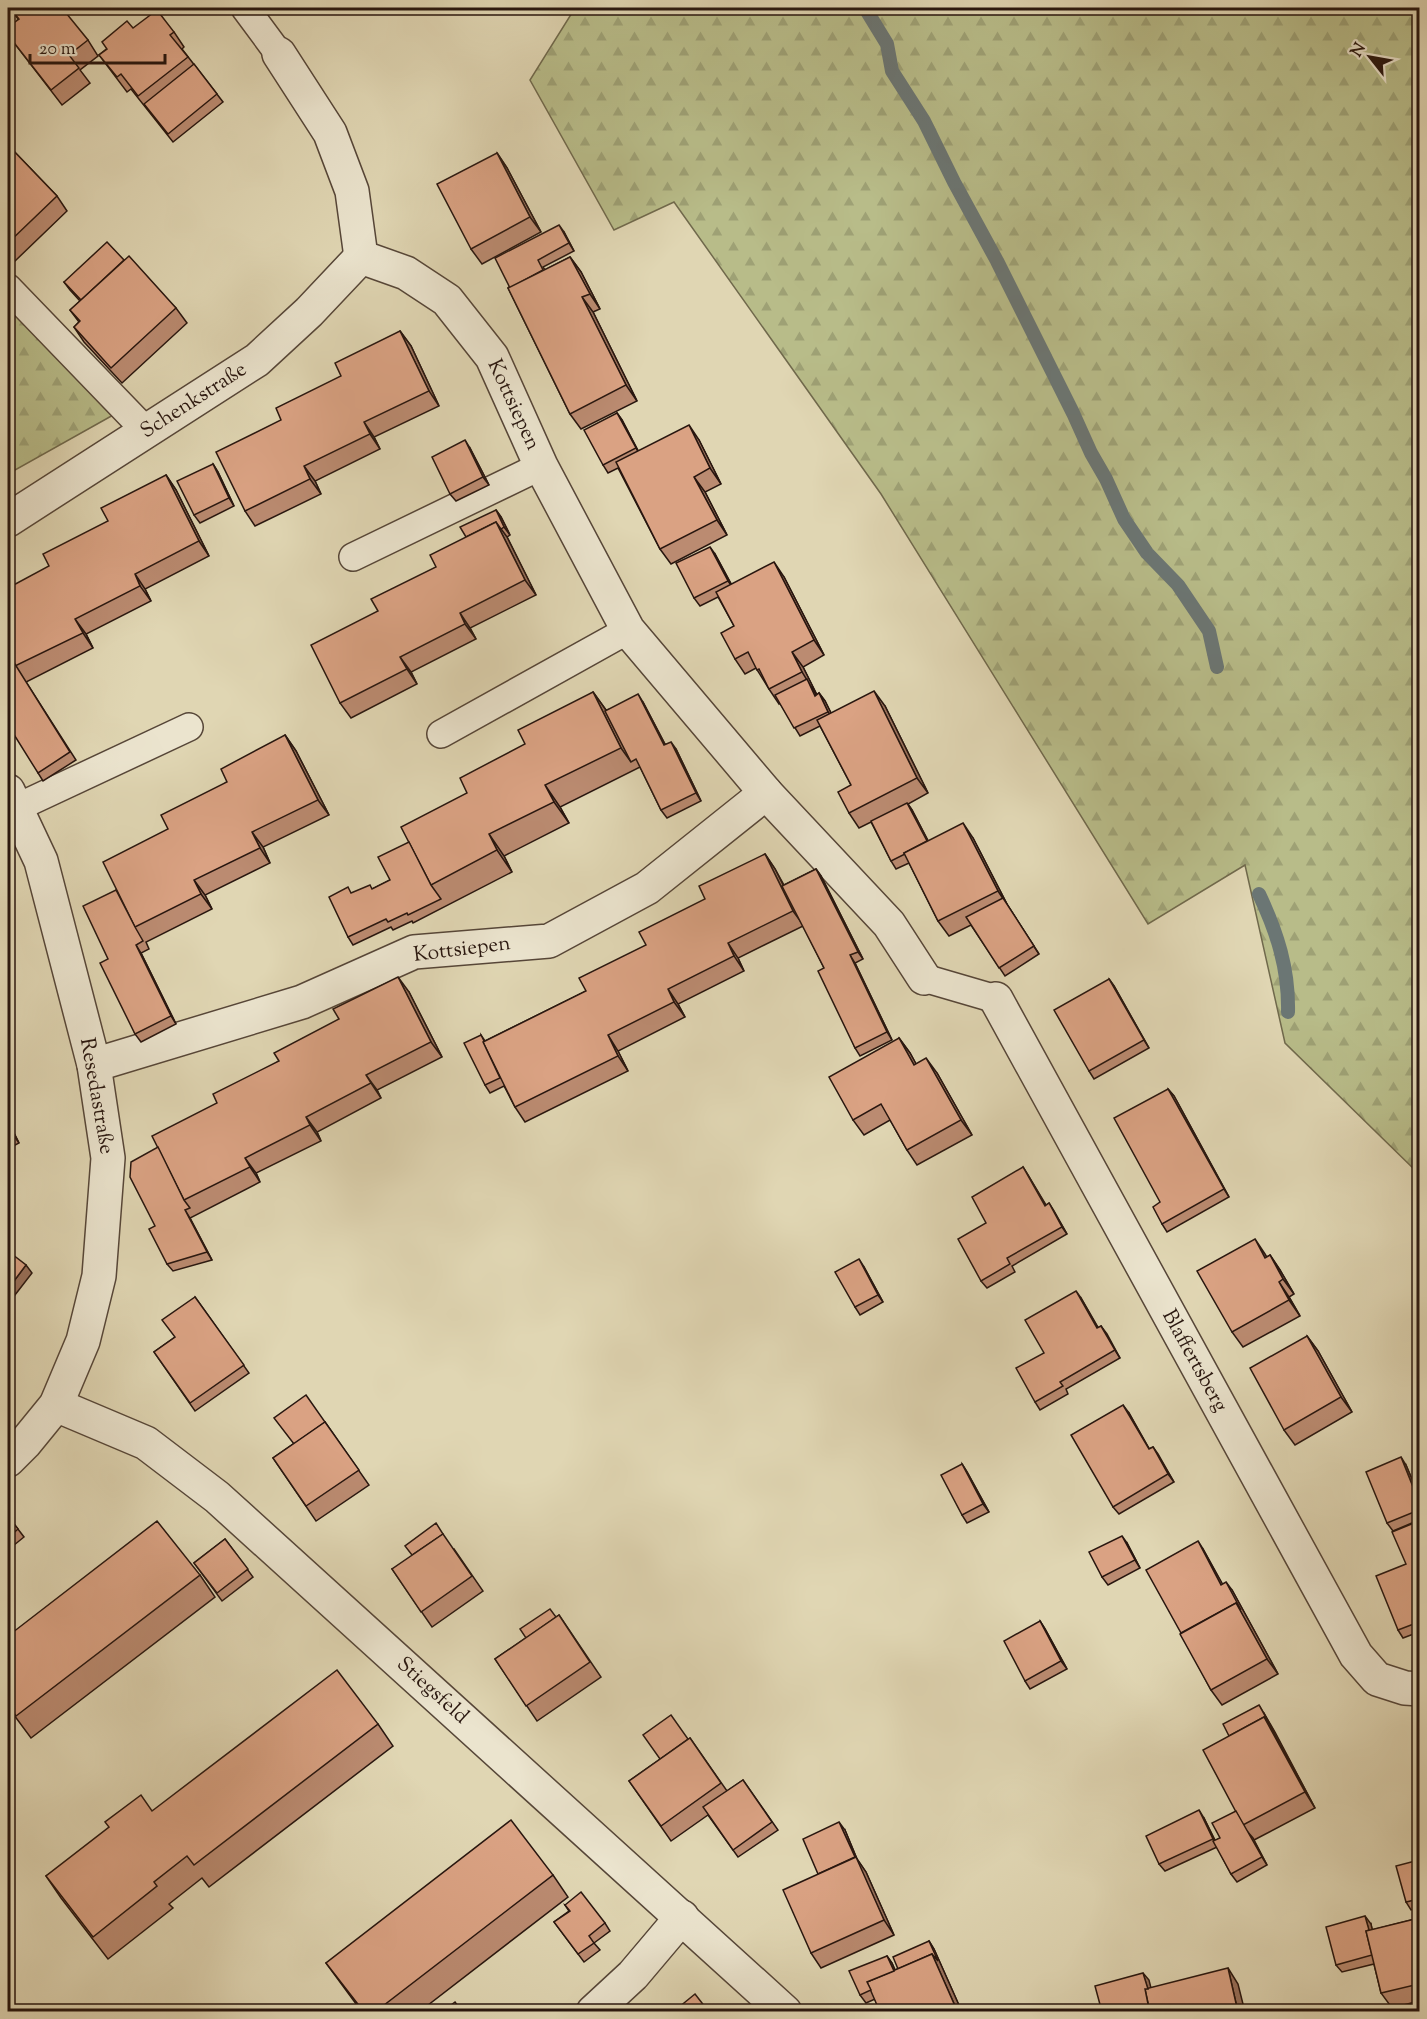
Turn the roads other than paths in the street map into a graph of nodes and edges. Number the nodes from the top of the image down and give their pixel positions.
1 (245, 8) edge
2 (279, 54) joint
3 (361, 257) junction
4 (8, 288) edge
5 (147, 432) junction
6 (541, 466) junction
7 (8, 520) edge
8 (353, 557) dead end
9 (628, 630) junction
10 (189, 727) dead end
11 (441, 734) dead end
12 (766, 793) junction
13 (12, 799) edge
14 (924, 978) joint
15 (996, 999) joint
16 (94, 1065) junction
17 (56, 1405) junction
18 (8, 1460) edge
19 (1419, 1689) edge
20 (682, 1917) junction
21 (593, 2012) edge
22 (785, 2012) edge

1 - 2 lane
2 - 3 street
3 - 5 street, Schenkstraße
3 - 6 street, Kottsiepen
4 - 5 lane
5 - 7 street, Schenkstraße
6 - 8 lane
6 - 9 street, Kottsiepen
9 - 11 lane
9 - 12 street, Kottsiepen
10 - 13 lane
12 - 14 street, Kottsiepen
12 - 16 street, Kottsiepen
13 - 16 street, Resedastraße
14 - 15 lane
15 - 19 street, Blaffertsberg
16 - 17 street, Resedastraße
17 - 18 street, Resedastraße
17 - 20 street, Stiegsfeld
20 - 21 street
20 - 22 street, Stiegsfeld

